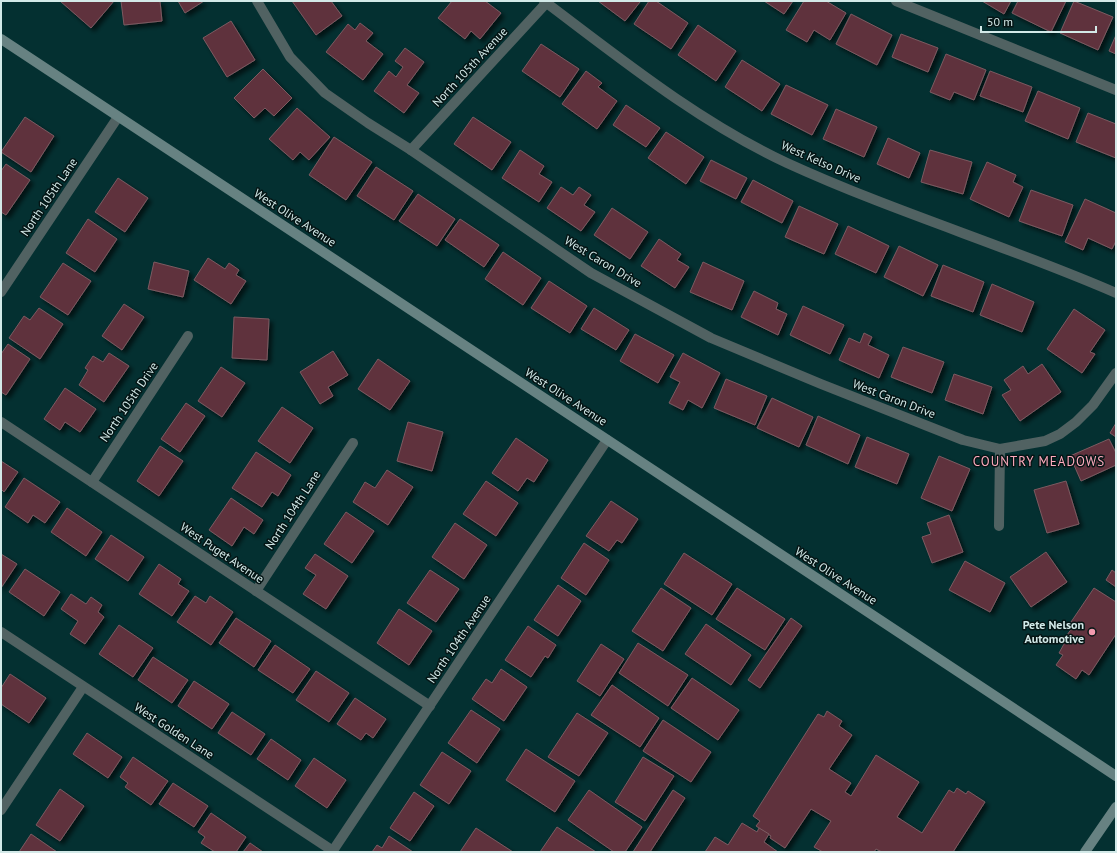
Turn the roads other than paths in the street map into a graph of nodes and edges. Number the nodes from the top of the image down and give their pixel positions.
1 (257, 1) edge
2 (896, 1) edge
3 (546, 2) edge
4 (1, 39) edge
5 (1116, 90) edge
6 (118, 117) junction
7 (411, 150) junction
8 (1, 292) edge
9 (1116, 294) edge
10 (188, 336) dead end
11 (1116, 373) edge
12 (1, 422) edge
13 (606, 440) junction
14 (353, 443) dead end
15 (1000, 449) junction
16 (92, 482) junction
17 (999, 526) dead end
18 (256, 591) junction
19 (1, 632) edge
20 (83, 687) junction
21 (430, 706) junction
22 (1116, 776) edge
23 (1116, 807) edge
24 (1, 810) edge
25 (333, 852) edge
26 (1085, 852) edge

1 - 7 street, West Caron Drive
2 - 5 street
3 - 7 street, North 105th Avenue
3 - 9 street, West Kelso Drive
4 - 6 main road, West Olive Avenue
6 - 8 street, North 105th Lane
6 - 13 main road, West Olive Avenue
7 - 15 street, West Caron Drive
10 - 16 street, North 105th Drive
11 - 15 street, West Caron Drive
12 - 16 street, West Puget Avenue
13 - 21 street, North 104th Avenue
13 - 22 main road, West Olive Avenue
14 - 18 street, North 104th Lane
15 - 17 street
16 - 18 street, West Puget Avenue
18 - 21 street, West Puget Avenue
19 - 20 street, West Golden Lane
20 - 24 street
20 - 25 street, West Golden Lane
21 - 25 street, North 104th Avenue
23 - 26 main road

